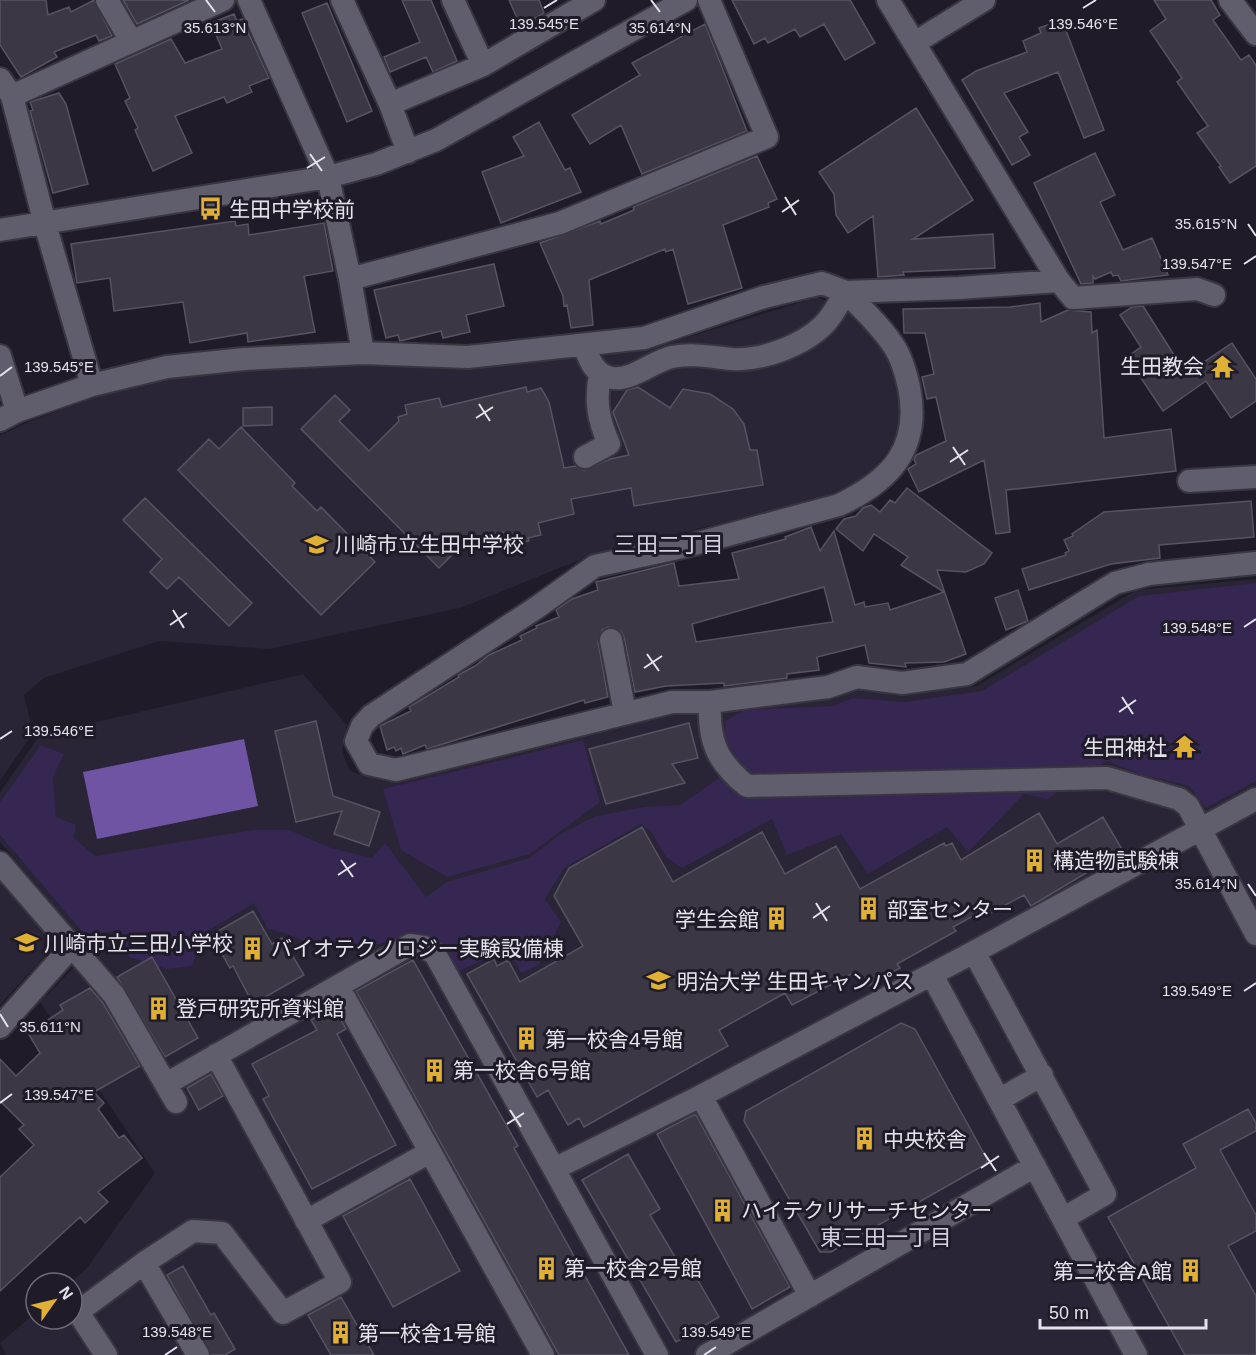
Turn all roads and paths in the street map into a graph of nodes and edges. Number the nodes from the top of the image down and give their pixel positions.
1 (107, 0) edge
2 (223, 0) edge
3 (249, 0) edge
4 (342, 0) edge
5 (453, 0) edge
6 (594, 0) edge
7 (686, 0) edge
8 (709, 0) edge
9 (888, 0) edge
10 (984, 0) edge
11 (1230, 0) edge
12 (564, 8) edge
13 (1256, 34) edge
14 (131, 41) junction
15 (916, 42) junction
16 (483, 65) junction
17 (6, 87) edge
18 (390, 104) junction
19 (408, 152) junction
20 (327, 177) junction
21 (45, 224) junction
22 (0, 230) edge
23 (350, 279) junction
24 (1059, 281) junction
25 (846, 292) junction
26 (1214, 295) dead end
27 (584, 345) junction
28 (363, 352) junction
29 (0, 356) edge
30 (600, 374) junction
31 (92, 385) junction
32 (8, 415) edge
33 (585, 457) dead end
34 (1256, 477) edge
35 (1189, 481) dead end
36 (1256, 563) edge
37 (611, 640) dead end
38 (710, 702) junction
39 (625, 713) junction
40 (1256, 799) edge
41 (1199, 829) junction
42 (0, 863) edge
43 (1256, 934) edge
44 (72, 946) junction
45 (975, 952) junction
46 (932, 975) junction
47 (338, 986) junction
48 (0, 1027) edge
49 (216, 1056) junction
50 (1042, 1075) junction
51 (701, 1096) junction
52 (999, 1100) junction
53 (430, 1152) junction
54 (1035, 1166) junction
55 (554, 1168) junction
56 (1064, 1218) junction
57 (306, 1221) junction
58 (144, 1263) junction
59 (810, 1296) junction
60 (106, 1355) edge
61 (198, 1355) edge
62 (543, 1355) edge
63 (657, 1355) edge
64 (706, 1355) edge
65 (1136, 1355) edge

1 - 14 street
2 - 14 street
3 - 20 street
4 - 18 street
5 - 16 street
6 - 12 street
7 - 19 street
8 - 23 street
9 - 15 street
10 - 15 street
11 - 13 street
12 - 16 street
14 - 17 street
15 - 24 street
16 - 18 street
17 - 21 street
18 - 19 street
19 - 20 street
20 - 21 street
20 - 23 street
21 - 22 street
21 - 31 street
23 - 28 street
24 - 25 street
24 - 26 street
25 - 27 street
25 - 30 street
25 - 39 street
27 - 28 street
27 - 30 street
28 - 31 street
29 - 32 street
30 - 33 street
31 - 32 street
34 - 35 street
36 - 38 street
37 - 39 street
38 - 39 street
38 - 41 street
40 - 41 street
41 - 43 street
41 - 45 street
42 - 44 street
44 - 48 street
44 - 49 street
45 - 46 street
45 - 50 street
46 - 51 street
46 - 52 street
47 - 49 street
47 - 53 street
47 - 55 street
49 - 57 street
50 - 52 street
50 - 56 street
51 - 55 street
51 - 59 street
52 - 54 street
53 - 57 street
53 - 62 street
54 - 56 street
54 - 59 street
55 - 63 street
56 - 65 street
57 - 58 street
58 - 60 street
58 - 61 street
59 - 64 street

